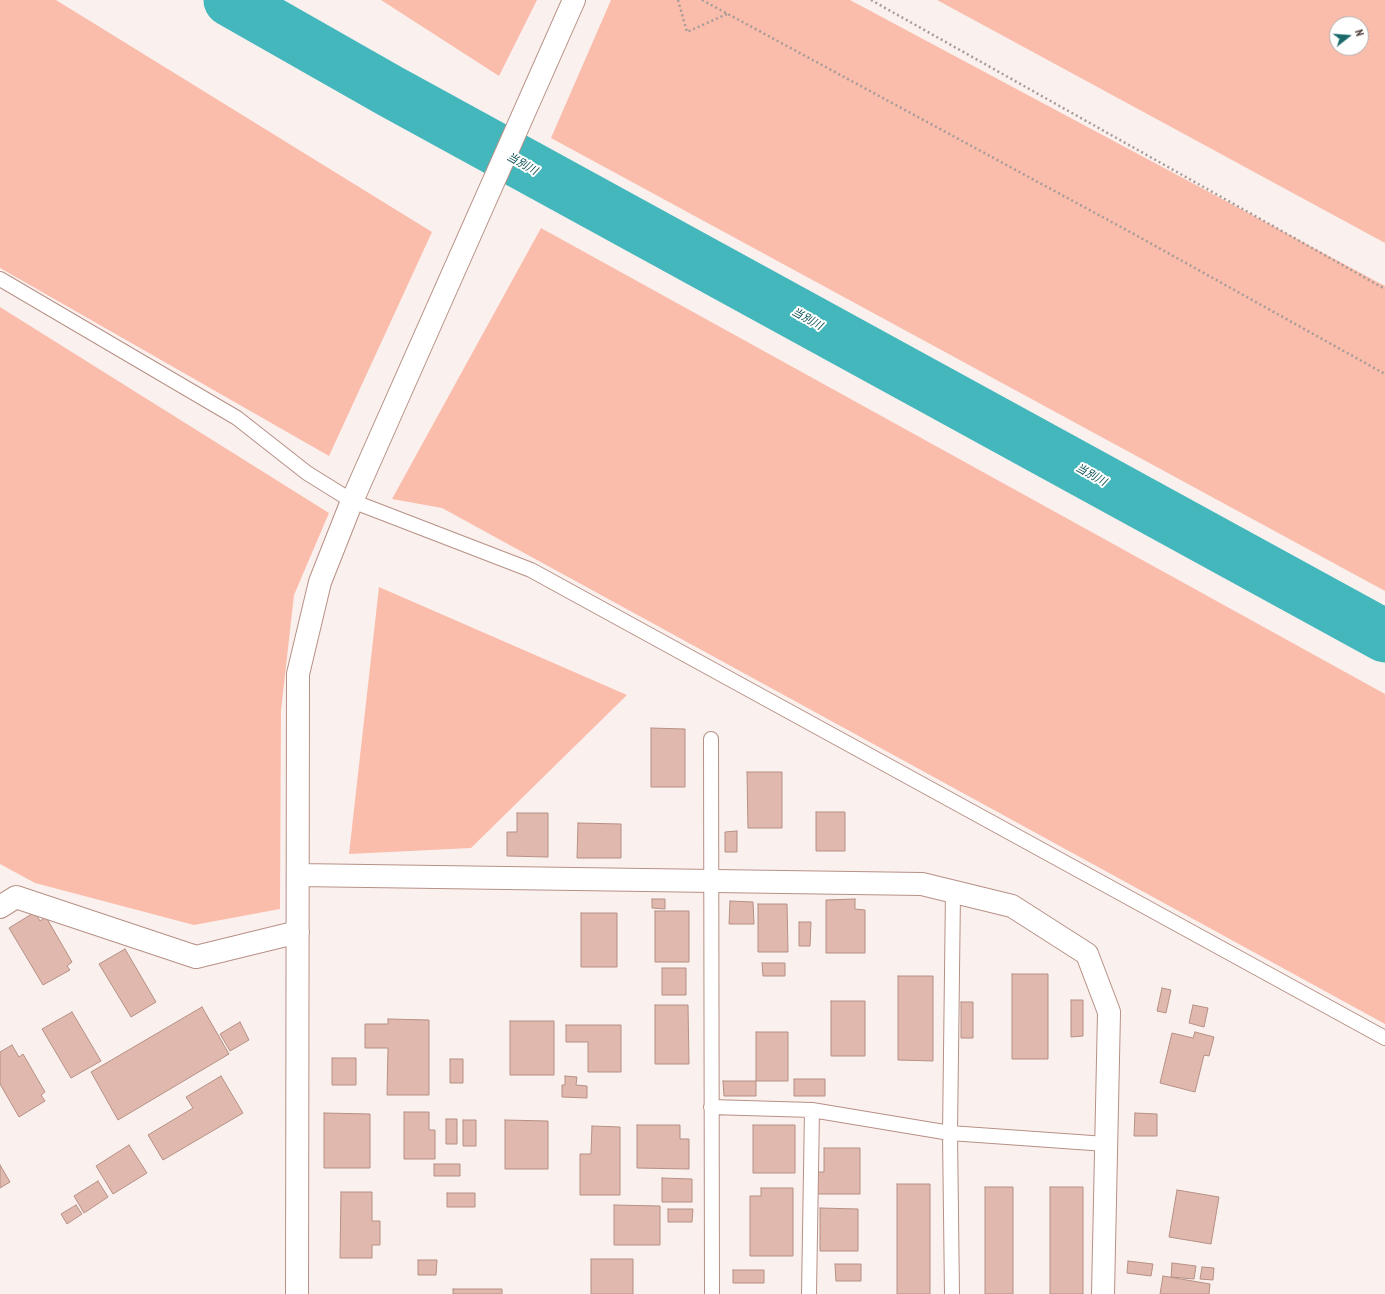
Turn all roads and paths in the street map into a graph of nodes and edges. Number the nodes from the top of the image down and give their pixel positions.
1 (574, 0) edge
2 (678, 0) edge
3 (702, 0) edge
4 (871, 0) edge
5 (727, 14) junction
6 (0, 279) edge
7 (1385, 289) edge
8 (1385, 374) edge
9 (352, 501) junction
10 (711, 739) dead end
11 (298, 875) junction
12 (711, 880) junction
13 (953, 892) junction
14 (0, 907) edge
15 (298, 932) junction
16 (1385, 1038) edge
17 (712, 1107) junction
18 (812, 1110) junction
19 (950, 1133) junction
20 (1106, 1144) junction
21 (297, 1294) edge
22 (712, 1294) edge
23 (809, 1294) edge
24 (952, 1294) edge
25 (1103, 1294) edge

1 - 9 street
2 - 5 path
3 - 5 path
4 - 7 path
5 - 8 path
6 - 9 lane
9 - 11 street
9 - 16 lane
10 - 12 lane
11 - 12 street
11 - 15 street
12 - 13 street
12 - 17 lane
13 - 19 lane
13 - 20 street
14 - 15 street
15 - 21 street
17 - 18 lane
17 - 22 lane
18 - 19 lane
18 - 23 lane
19 - 20 lane
19 - 24 lane
20 - 25 street

